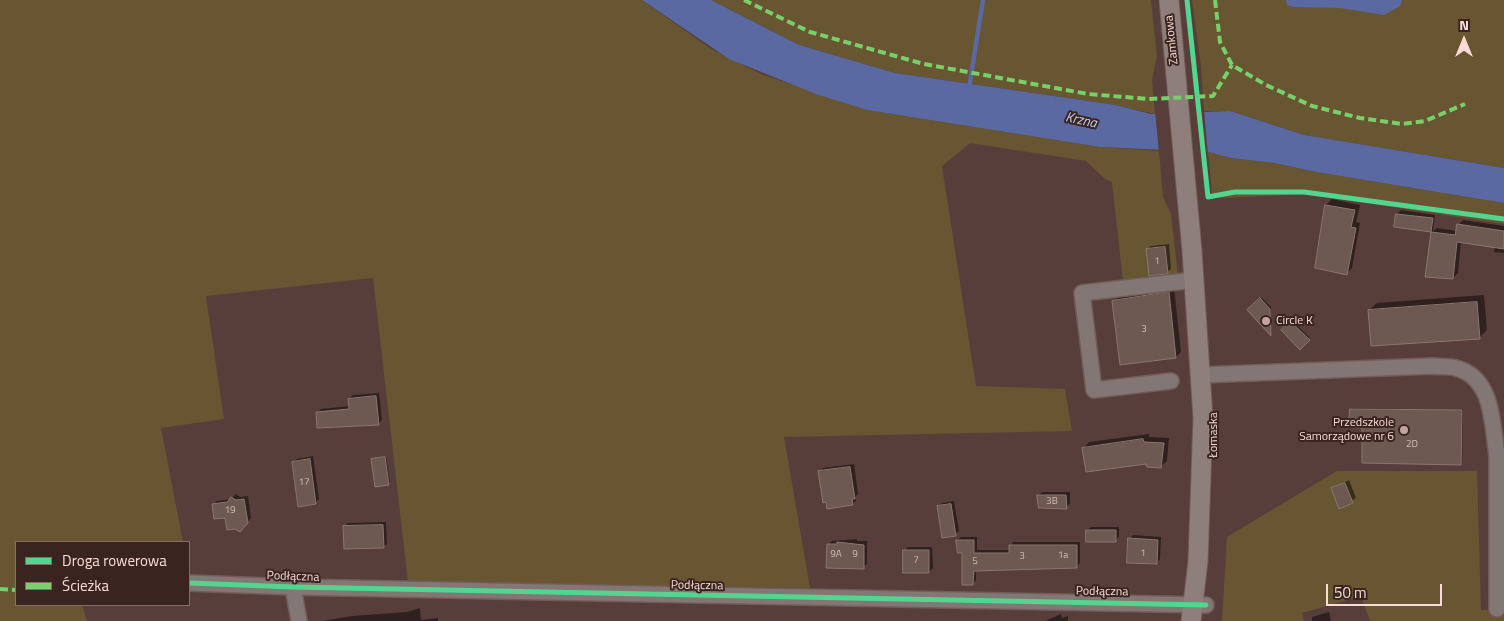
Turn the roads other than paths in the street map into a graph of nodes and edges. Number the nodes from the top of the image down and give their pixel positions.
1 (1169, 0) edge
2 (1176, 80) joint
3 (1192, 251) junction
4 (1194, 280) junction
5 (1207, 375) junction
6 (1172, 381) dead end
7 (1500, 456) edge
8 (190, 582) edge
9 (293, 587) junction
10 (1498, 609) dead end
11 (1199, 613) edge
12 (299, 621) edge

1 - 2 main road, Zamkowa
2 - 3 main road, Łomaska
3 - 4 main road, Łomaska
3 - 5 main road, Łomaska
4 - 5 main road, Łomaska
4 - 6 street
5 - 7 street
5 - 11 main road, Łomaska
7 - 10 street
8 - 9 street, Podłączna
9 - 11 street, Podłączna
9 - 12 street

